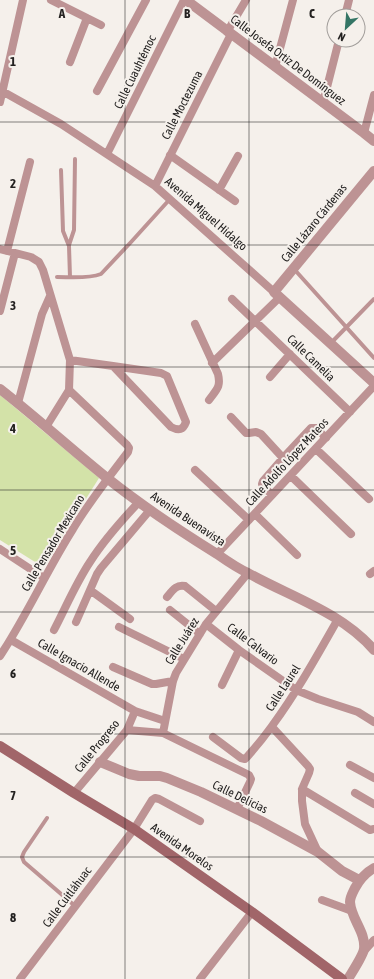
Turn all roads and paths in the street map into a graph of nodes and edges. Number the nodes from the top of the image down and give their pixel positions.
1 (23, 0) edge
2 (52, 0) edge
3 (146, 0) edge
4 (185, 0) edge
5 (246, 0) edge
6 (293, 0) edge
7 (87, 18) junction
8 (101, 25) dead end
9 (229, 33) junction
10 (337, 48) edge
11 (70, 62) dead end
12 (276, 67) junction
13 (1, 91) edge
14 (98, 91) dead end
15 (374, 95) edge
16 (0, 102) edge
17 (323, 103) junction
18 (364, 133) junction
19 (374, 141) edge
20 (107, 154) junction
21 (170, 155) junction
22 (238, 156) dead end
23 (75, 159) dead end
24 (30, 162) dead end
25 (61, 170) dead end
26 (374, 171) edge
27 (155, 186) junction
28 (219, 190) junction
29 (170, 198) junction
30 (235, 201) dead end
31 (69, 246) junction
32 (7, 251) edge
33 (294, 268) junction
34 (57, 276) dead end
35 (70, 277) junction
36 (277, 295) junction
37 (50, 296) junction
38 (232, 299) dead end
39 (374, 299) edge
40 (0, 311) edge
41 (255, 321) junction
42 (195, 324) dead end
43 (346, 327) junction
44 (331, 343) junction
45 (290, 354) junction
46 (374, 358) edge
47 (70, 360) junction
48 (212, 362) junction
49 (113, 366) junction
50 (270, 377) dead end
51 (374, 383) edge
52 (374, 386) edge
53 (0, 389) edge
54 (69, 390) junction
55 (210, 400) dead end
56 (18, 403) junction
57 (350, 412) junction
58 (231, 417) dead end
59 (46, 427) junction
60 (326, 438) junction
61 (316, 449) junction
62 (283, 458) junction
63 (195, 470) dead end
64 (291, 476) junction
65 (108, 478) junction
66 (272, 495) junction
67 (370, 499) dead end
68 (139, 502) junction
69 (150, 510) junction
70 (255, 514) junction
71 (248, 520) junction
72 (351, 534) dead end
73 (0, 550) edge
74 (217, 554) junction
75 (296, 555) dead end
76 (248, 573) junction
77 (44, 578) junction
78 (90, 590) junction
79 (167, 597) dead end
80 (170, 610) dead end
81 (216, 611) junction
82 (130, 619) dead end
83 (338, 619) junction
84 (76, 622) dead end
85 (206, 624) junction
86 (120, 627) dead end
87 (54, 630) dead end
88 (200, 634) junction
89 (11, 640) junction
90 (240, 650) junction
91 (374, 650) edge
92 (0, 656) edge
93 (184, 659) junction
94 (113, 667) dead end
95 (173, 681) junction
96 (222, 685) dead end
97 (296, 690) junction
98 (135, 711) junction
99 (165, 721) junction
100 (374, 722) edge
101 (272, 727) junction
102 (127, 730) junction
103 (163, 733) junction
104 (213, 737) dead end
105 (0, 746) edge
106 (100, 762) junction
107 (350, 765) dead end
108 (374, 778) edge
109 (302, 789) junction
110 (74, 793) junction
111 (355, 793) dead end
112 (374, 804) edge
113 (237, 809) junction
114 (47, 818) dead end
115 (200, 821) dead end
116 (134, 829) junction
117 (374, 829) edge
118 (318, 852) junction
119 (374, 868) edge
120 (359, 880) junction
121 (322, 900) dead end
122 (76, 906) junction
123 (352, 911) junction
124 (252, 912) junction
125 (374, 940) edge
126 (364, 951) junction
127 (20, 979) edge
128 (200, 979) edge
129 (342, 979) edge
130 (348, 979) edge

1 - 13 street
2 - 7 street
3 - 14 street
4 - 9 street, Calle Josefa Ortiz De Domínguez
4 - 20 street, Calle Cuauhtémoc
5 - 9 street, Calle Moctezuma
6 - 12 street
7 - 8 street
7 - 11 street
9 - 12 street, Calle Josefa Ortiz De Domínguez
9 - 21 street, Calle Moctezuma
10 - 17 street
12 - 17 street, Calle Josefa Ortiz De Domínguez
13 - 16 street
13 - 20 street, Avenida Miguel Hidalgo
15 - 18 street
17 - 18 street, Calle Josefa Ortiz De Domínguez
18 - 19 street, Calle Josefa Ortiz De Domínguez
20 - 27 street, Avenida Miguel Hidalgo
21 - 27 street, Calle Moctezuma
21 - 28 street
22 - 28 street
23 - 31 lane
24 - 32 street
25 - 31 lane
26 - 33 street, Calle Lázaro Cárdenas
27 - 29 street, Avenida Miguel Hidalgo
28 - 30 street
29 - 35 lane
29 - 36 street, Avenida Miguel Hidalgo
31 - 35 lane
32 - 37 street
32 - 40 street
33 - 36 street, Calle Lázaro Cárdenas
33 - 43 lane
34 - 35 lane
36 - 41 street
36 - 44 street, Avenida Miguel Hidalgo
37 - 47 street
37 - 56 street
38 - 41 street, Calle Camelia
39 - 43 lane
41 - 45 street, Calle Camelia
41 - 48 street
42 - 48 street
43 - 44 lane
43 - 46 lane
44 - 51 street, Avenida Miguel Hidalgo
45 - 50 street
45 - 57 street, Calle Camelia
47 - 49 street
47 - 54 street
48 - 55 street
49 - 49 street
52 - 57 street, Calle Adolfo López Mateos
53 - 56 street, Avenida Buenavista
54 - 59 street
54 - 65 street, Calle Pensador Mexicano
56 - 59 street, Avenida Buenavista
57 - 60 street, Calle Adolfo López Mateos
58 - 62 street
59 - 65 street, Avenida Buenavista
60 - 61 street, Calle Adolfo López Mateos
60 - 62 street
61 - 64 street, Calle Adolfo López Mateos
61 - 67 street
62 - 66 street
63 - 71 street
64 - 66 street, Calle Adolfo López Mateos
64 - 72 street
65 - 68 street, Avenida Buenavista
65 - 77 street, Calle Pensador Mexicano
66 - 70 street, Calle Adolfo López Mateos
68 - 69 street, Avenida Buenavista
68 - 87 street
69 - 74 street, Avenida Buenavista
69 - 78 street
70 - 71 street, Calle Adolfo López Mateos
70 - 75 street
71 - 74 street, Calle Adolfo López Mateos
73 - 77 street
74 - 76 street, Avenida Buenavista
76 - 81 street, Calle Juárez
76 - 83 street, Avenida Buenavista
77 - 89 street, Calle Pensador Mexicano
78 - 82 street
78 - 84 street
79 - 81 street
80 - 88 street
81 - 85 street, Calle Juárez
83 - 91 street, Avenida Buenavista
83 - 97 street, Calle Laurel
85 - 88 street, Calle Juárez
85 - 90 street, Calle Calvario
86 - 93 street
88 - 93 street, Calle Juárez
89 - 92 street, Calle Pensador Mexicano
89 - 98 street, Calle Ignacio Allende
90 - 96 street
90 - 97 street, Calle Calvario
93 - 95 street, Calle Juárez
94 - 95 street
95 - 99 street, Calle Juárez
97 - 100 street, Calle Calvario
97 - 101 street, Calle Laurel
98 - 99 street, Calle Ignacio Allende
98 - 102 street, Calle Progreso
99 - 103 street, Calle Juárez
101 - 104 street
101 - 109 street, Calle Laurel
102 - 103 street
102 - 106 street, Calle Progreso
103 - 113 street
105 - 110 main road, Avenida Morelos
106 - 110 street, Calle Progreso
106 - 113 street, Calle Delicias
107 - 108 street
109 - 117 street
109 - 118 street, Calle Laurel
110 - 116 main road, Avenida Morelos
111 - 112 street
113 - 118 street, Calle Delicias
114 - 122 lane
115 - 116 street, Calle Cuitláhuac
116 - 122 street, Calle Cuitláhuac
116 - 124 main road, Avenida Morelos
118 - 120 street, Calle Delicias
119 - 120 street
120 - 123 street
121 - 123 street
122 - 127 street, Calle Cuitláhuac
123 - 126 street
124 - 128 street
124 - 129 main road, Avenida Morelos
125 - 126 street
126 - 130 street

